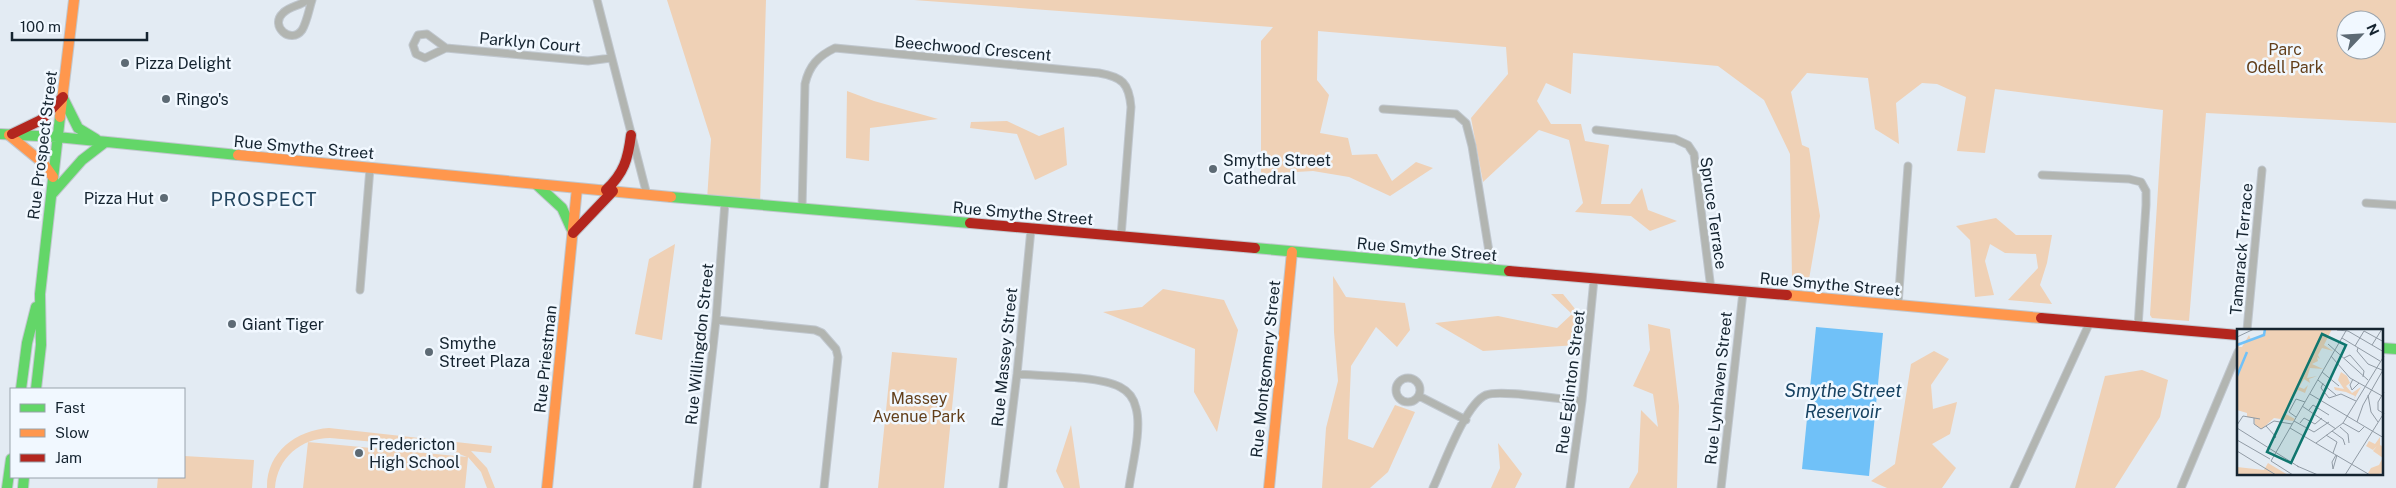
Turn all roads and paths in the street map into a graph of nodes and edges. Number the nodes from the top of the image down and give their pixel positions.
1 (74, 0) edge
2 (307, 0) edge
3 (312, 0) edge
4 (597, 0) edge
5 (446, 48) junction
6 (611, 58) junction
7 (63, 97) junction
8 (1383, 109) dead end
9 (1596, 130) dead end
10 (5, 135) edge
11 (631, 135) junction
12 (57, 137) junction
13 (104, 143) junction
14 (1908, 166) dead end
15 (370, 168) junction
16 (2262, 170) dead end
17 (2042, 175) dead end
18 (53, 178) junction
19 (536, 184) junction
20 (577, 188) junction
21 (609, 190) junction
22 (52, 194) junction
23 (647, 195) junction
24 (726, 202) junction
25 (2366, 203) dead end
26 (2396, 205) edge
27 (802, 209) junction
28 (1031, 229) junction
29 (573, 233) junction
30 (1121, 237) junction
31 (1292, 252) junction
32 (1492, 270) junction
33 (1594, 279) junction
34 (1711, 289) junction
35 (360, 290) dead end
36 (1743, 292) junction
37 (40, 294) junction
38 (1898, 306) junction
39 (716, 320) junction
40 (2090, 322) junction
41 (2138, 327) junction
42 (2247, 329) edge
43 (2237, 336) edge
44 (2237, 354) edge
45 (1017, 374) junction
46 (21, 388) edge
47 (36, 388) edge
48 (1419, 396) dead end
49 (1582, 401) junction
50 (1466, 420) junction
51 (10, 469) edge
52 (8, 488) edge
53 (547, 488) edge
54 (697, 488) edge
55 (824, 488) edge
56 (1003, 488) edge
57 (1129, 488) edge
58 (1269, 488) edge
59 (1433, 488) edge
60 (1570, 488) edge
61 (1721, 488) edge
62 (2014, 488) edge
63 (2181, 488) edge

1 - 7 main road, Rue Prospect Street
2 - 3 street
4 - 6 street
5 - 5 street, Parklyn Court
5 - 6 street, Parklyn Court
6 - 11 street
7 - 10 main road
7 - 12 main road, Rue Prospect Street
7 - 13 main road
8 - 32 street
9 - 34 street, Spruce Terrace
10 - 12 main road, Rue Smythe Street
10 - 18 main road
11 - 21 main road
11 - 23 street
12 - 13 main road, Rue Smythe Street
12 - 18 main road, Rue Prospect Street
13 - 15 main road, Rue Smythe Street
13 - 22 main road
14 - 38 street
15 - 19 main road, Rue Smythe Street
15 - 35 street
16 - 42 street, Tamarack Terrace
17 - 41 street
18 - 22 main road, Rue Prospect Street
19 - 20 main road, Rue Smythe Street
19 - 29 main road
20 - 21 main road, Rue Smythe Street
20 - 29 main road, Rue Priestman
21 - 23 main road, Rue Smythe Street
21 - 29 main road
22 - 37 main road, Rue Prospect Street
23 - 24 main road, Rue Smythe Street
24 - 27 main road, Rue Smythe Street
24 - 39 street, Rue Willingdon Street
25 - 26 street
27 - 28 main road, Rue Smythe Street
27 - 30 street, Beechwood Crescent
28 - 30 main road, Rue Smythe Street
28 - 45 street, Rue Massey Street
29 - 53 main road, Rue Priestman
30 - 31 main road, Rue Smythe Street
31 - 32 main road, Rue Smythe Street
31 - 58 main road, Rue Montgomery Street
32 - 33 main road, Rue Smythe Street
33 - 34 main road, Rue Smythe Street
33 - 49 street, Rue Eglinton Street
34 - 36 main road, Rue Smythe Street
36 - 38 main road, Rue Smythe Street
36 - 61 street, Rue Lynhaven Street
37 - 46 main road, Rue Prospect Street
37 - 47 main road, Rue Prospect Street
38 - 40 main road, Rue Smythe Street
39 - 54 street, Rue Willingdon Street
39 - 55 street
40 - 41 main road, Rue Smythe Street
40 - 62 street
41 - 43 main road, Rue Smythe Street
44 - 63 street
45 - 56 street, Rue Massey Street
45 - 57 street
48 - 50 street
49 - 50 street
49 - 60 street, Rue Eglinton Street
50 - 59 street
51 - 52 main road

